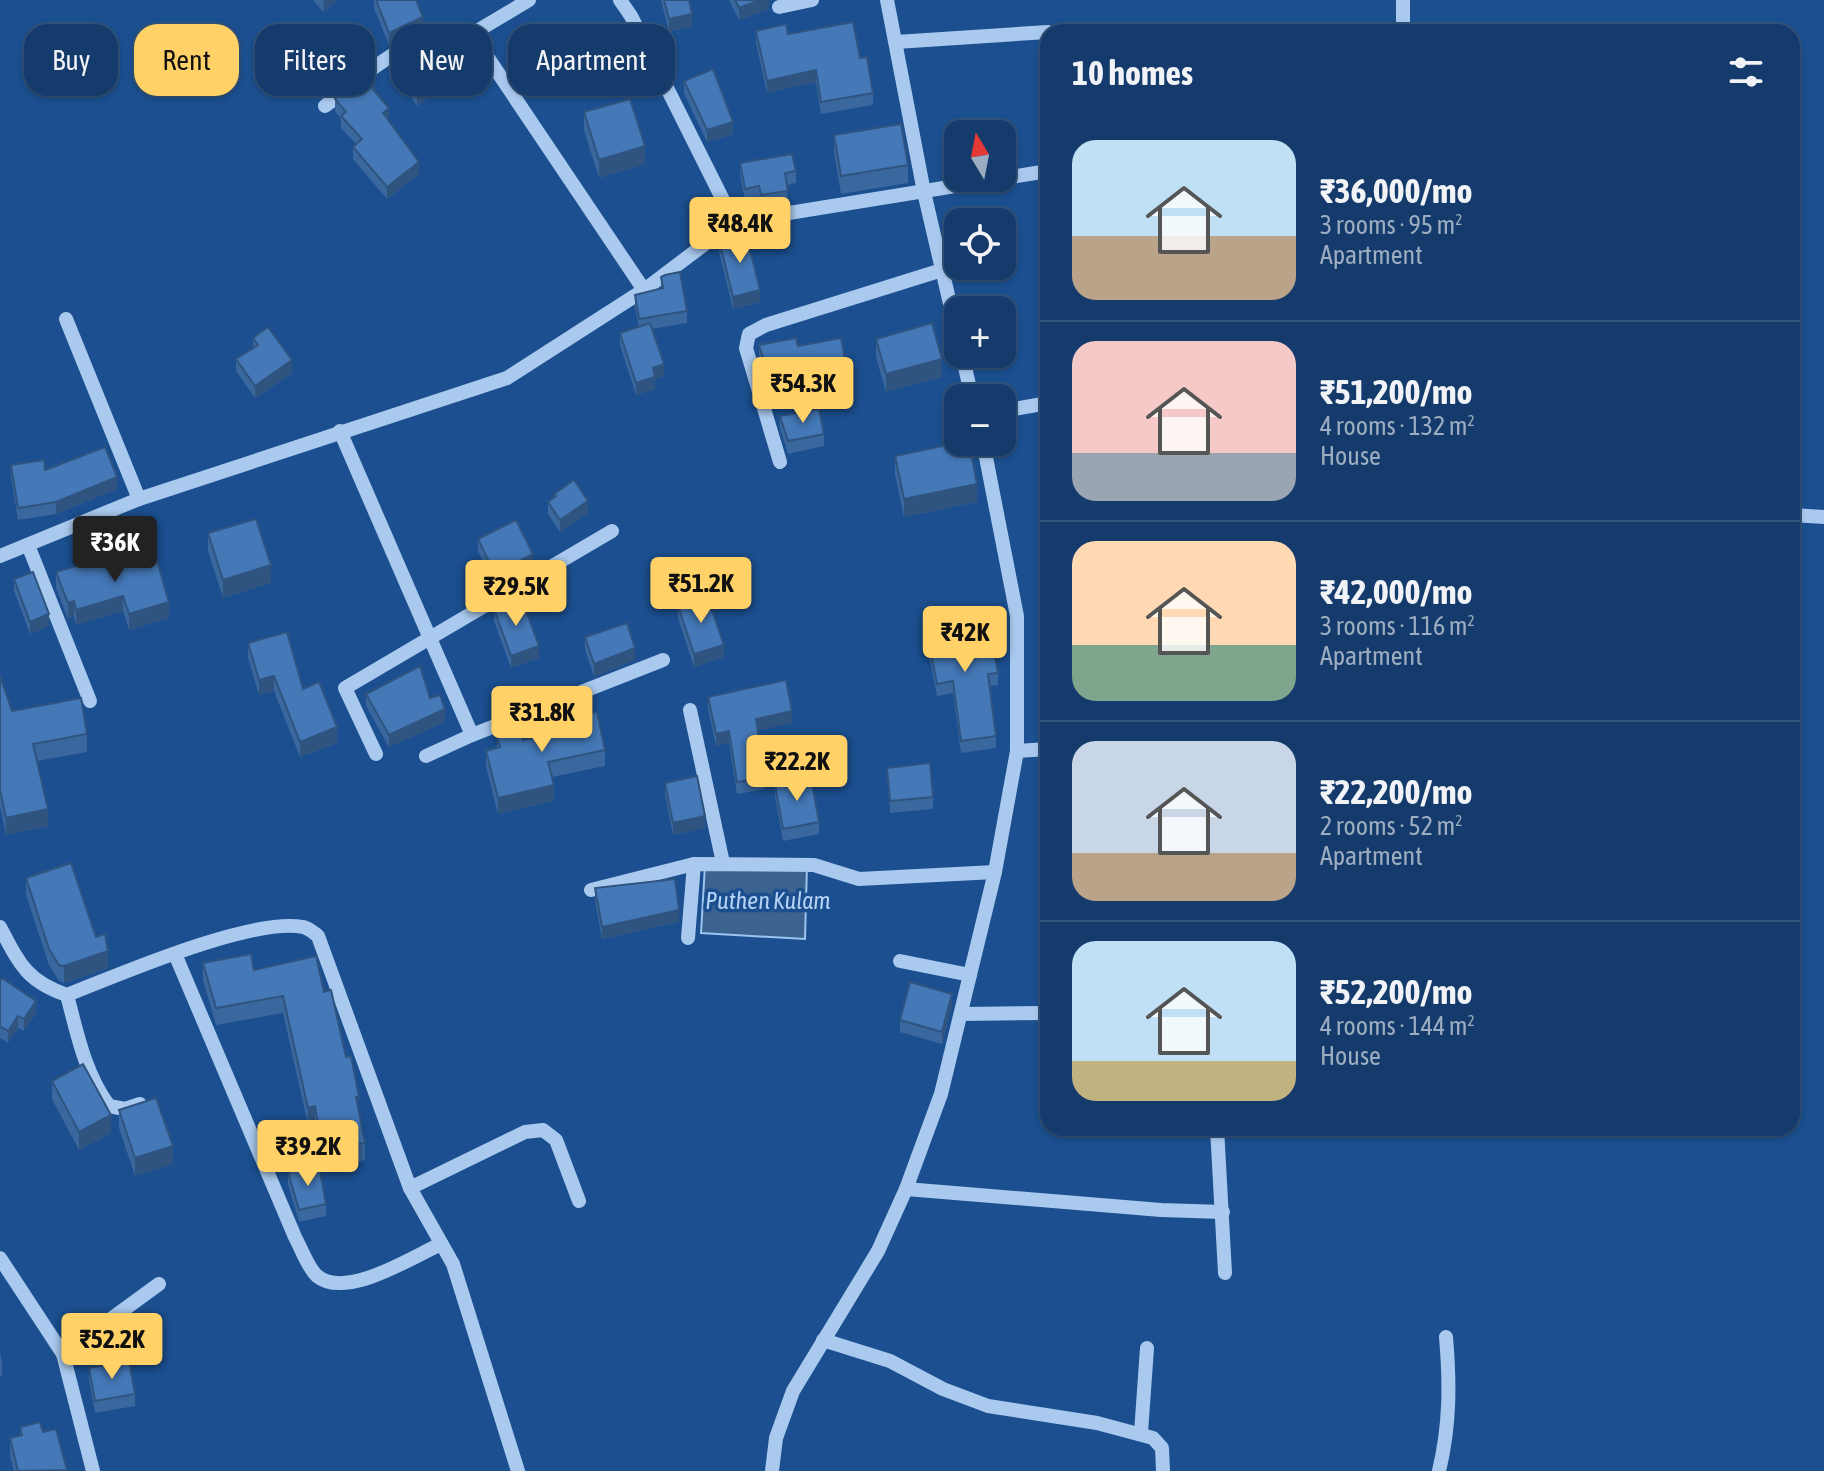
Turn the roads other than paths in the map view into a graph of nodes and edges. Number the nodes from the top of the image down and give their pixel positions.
1 (529, 0) edge
2 (620, 0) edge
3 (812, 0) edge
4 (887, 0) edge
5 (1403, 0) edge
6 (779, 7) dead end
7 (489, 24) edge
8 (1403, 24) edge
9 (1040, 33) edge
10 (896, 42) junction
11 (391, 57) edge
12 (492, 64) edge
13 (325, 106) dead end
14 (1040, 172) edge
15 (924, 192) junction
16 (734, 222) junction
17 (942, 270) junction
18 (644, 290) junction
19 (948, 296) edge
20 (66, 319) dead end
21 (1040, 404) edge
22 (1016, 409) edge
23 (340, 431) junction
24 (986, 456) edge
25 (780, 462) dead end
26 (139, 499) junction
27 (1800, 516) edge
28 (1824, 517) edge
29 (612, 531) dead end
30 (28, 545) junction
31 (0, 556) edge
32 (428, 641) junction
33 (663, 660) dead end
34 (90, 701) dead end
35 (690, 710) dead end
36 (472, 735) junction
37 (1040, 750) edge
38 (1017, 751) junction
39 (376, 754) dead end
40 (426, 756) dead end
41 (723, 863) junction
42 (694, 864) junction
43 (995, 872) junction
44 (591, 890) dead end
45 (0, 927) edge
46 (688, 938) dead end
47 (175, 954) junction
48 (900, 961) dead end
49 (970, 975) junction
50 (67, 995) junction
51 (1040, 1013) edge
52 (962, 1014) junction
53 (149, 1101) edge
54 (1218, 1136) edge
55 (410, 1188) junction
56 (906, 1189) junction
57 (579, 1201) dead end
58 (1223, 1212) junction
59 (441, 1244) junction
60 (0, 1258) edge
61 (1225, 1273) dead end
62 (159, 1284) dead end
63 (1446, 1337) dead end
64 (823, 1340) junction
65 (1147, 1348) dead end
66 (63, 1354) junction
67 (1141, 1433) junction
68 (93, 1471) edge
69 (518, 1471) edge
70 (772, 1471) edge
71 (1163, 1471) edge
72 (1439, 1471) edge

1 - 7 street
2 - 16 street
3 - 6 street
4 - 10 street
5 - 8 street
9 - 10 street
10 - 15 street
11 - 13 street
12 - 18 street
14 - 15 street
15 - 16 street
15 - 17 street
16 - 18 street
17 - 19 street
17 - 25 street
18 - 23 street
20 - 26 street
21 - 22 street
23 - 26 street
23 - 32 street
24 - 38 street
26 - 30 street
27 - 28 street
29 - 32 street
30 - 31 street
30 - 34 street
32 - 36 street
32 - 39 street
33 - 36 street
35 - 41 street
36 - 40 street
37 - 38 street
38 - 43 street
41 - 42 street
41 - 43 street
42 - 44 street
42 - 46 street
43 - 49 street
45 - 50 street
47 - 50 street
47 - 55 street
47 - 59 street
48 - 49 street
49 - 52 street
50 - 53 street
51 - 52 street
52 - 56 street
54 - 58 street
55 - 57 street
55 - 59 street
56 - 58 street
56 - 64 street
58 - 61 street
59 - 69 street
60 - 66 street
62 - 66 street
63 - 72 street
64 - 67 street
64 - 70 street
65 - 67 street
66 - 68 street
67 - 71 street

